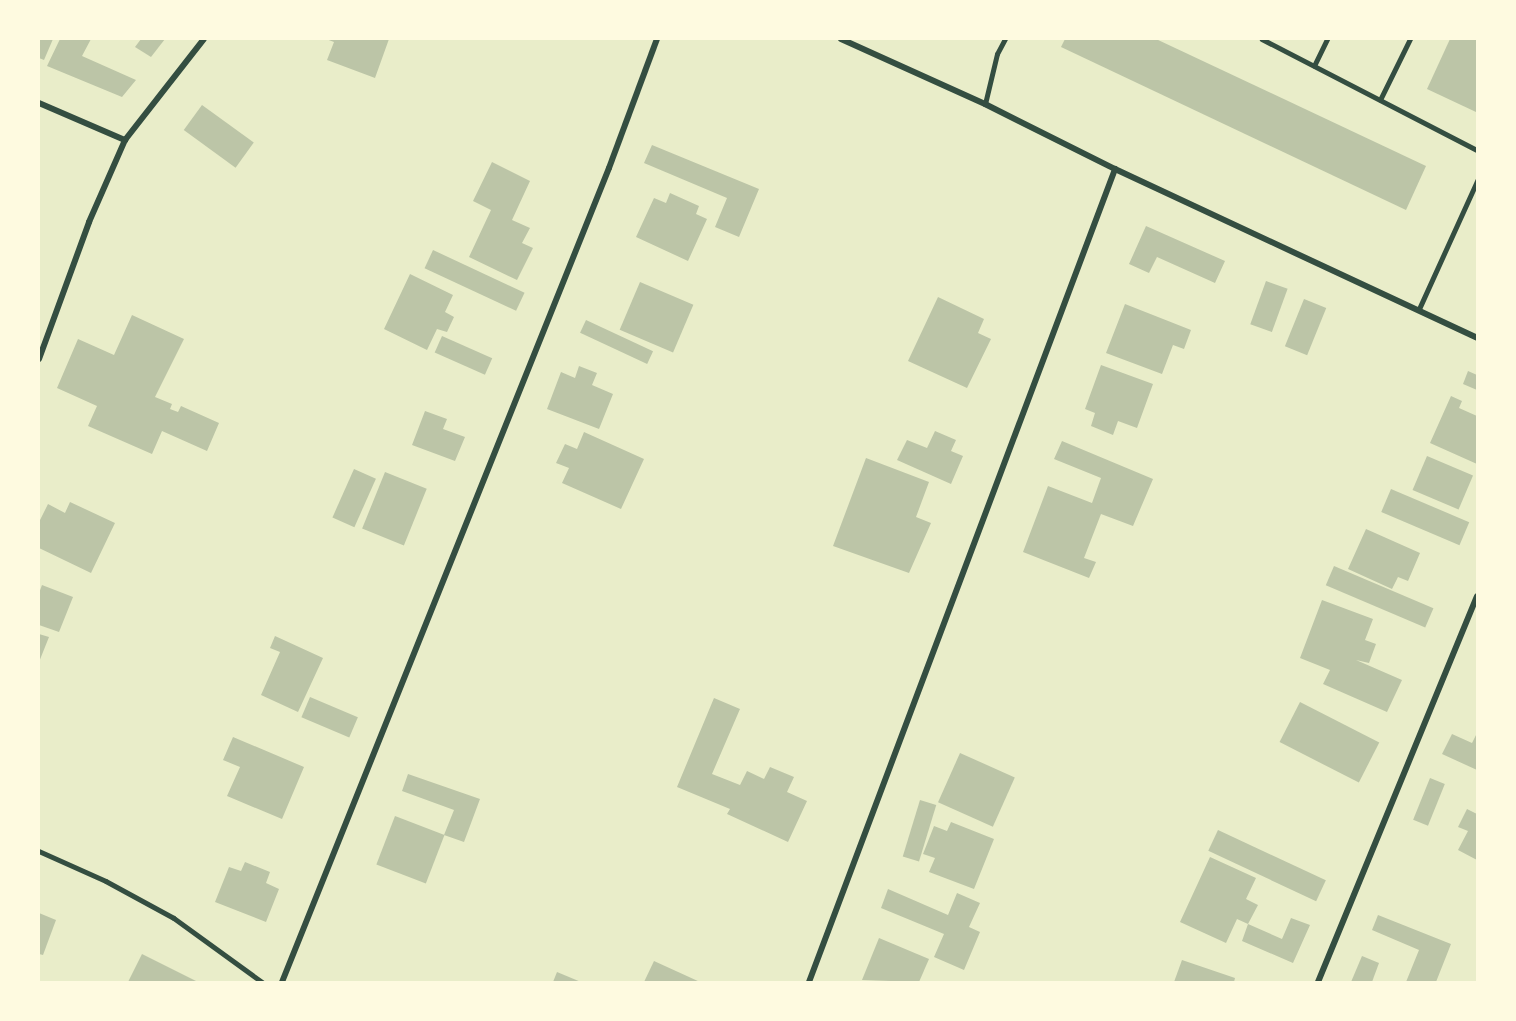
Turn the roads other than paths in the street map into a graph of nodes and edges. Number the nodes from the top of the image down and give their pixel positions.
1 (204, 39) edge
2 (657, 39) edge
3 (840, 39) edge
4 (1005, 39) edge
5 (1262, 39) edge
6 (1327, 39) edge
7 (1410, 39) edge
8 (1314, 66) junction
9 (1380, 100) junction
10 (39, 103) edge
11 (985, 104) junction
12 (125, 141) junction
13 (1477, 150) edge
14 (1115, 169) junction
15 (1477, 181) edge
16 (1419, 309) junction
17 (1477, 338) edge
18 (39, 359) edge
19 (1477, 597) edge
20 (39, 851) edge
21 (262, 982) edge
22 (282, 982) edge
23 (809, 982) edge
24 (1318, 982) edge

1 - 12 street
2 - 22 street
3 - 11 street
4 - 11 lane
5 - 8 lane
6 - 8 lane
7 - 9 lane
8 - 9 lane
9 - 13 lane
10 - 12 street
11 - 14 street
12 - 18 street
14 - 16 street
14 - 23 street
15 - 16 lane
16 - 17 street
19 - 24 street
20 - 21 lane

